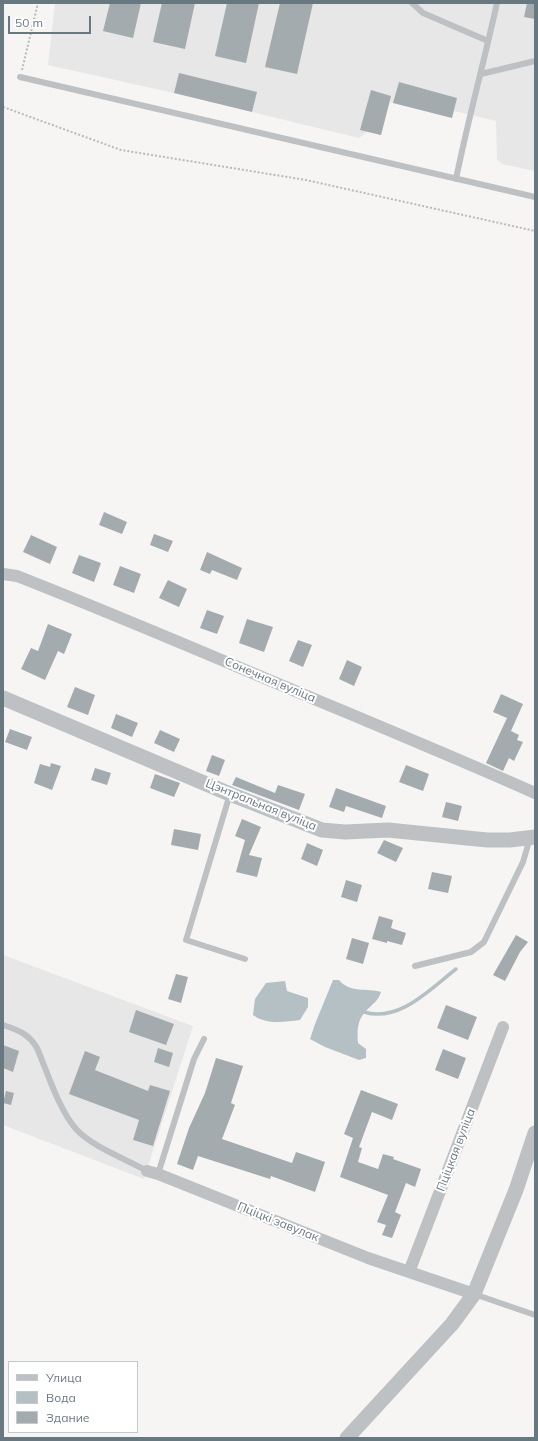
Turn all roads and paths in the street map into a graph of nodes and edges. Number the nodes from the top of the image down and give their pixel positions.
1 (38, 3) edge
2 (412, 3) edge
3 (497, 3) edge
4 (488, 41) junction
5 (535, 61) edge
6 (481, 74) junction
7 (20, 77) joint
8 (3, 107) edge
9 (456, 178) junction
10 (535, 197) edge
11 (535, 231) edge
12 (3, 574) edge
13 (3, 698) edge
14 (535, 793) edge
15 (230, 794) junction
16 (532, 838) edge
17 (245, 959) dead end
18 (415, 966) dead end
19 (3, 1025) edge
20 (502, 1027) dead end
21 (204, 1039) dead end
22 (535, 1133) edge
23 (153, 1172) junction
24 (409, 1272) junction
25 (474, 1294) junction
26 (535, 1315) edge
27 (347, 1438) edge

1 - 7 path
2 - 4 lane
3 - 4 lane
4 - 6 lane
5 - 6 lane
6 - 9 lane
7 - 9 lane
8 - 11 path
9 - 10 lane
12 - 14 street, Сонечная вуліца
13 - 15 street, Цэнтральная вуліца
15 - 16 street, Цэнтральная вуліца
15 - 17 lane
16 - 18 lane
19 - 23 lane
20 - 24 street, Пціцкая вуліца
21 - 23 lane
22 - 25 street
23 - 24 street, Пціцкі завулак
24 - 25 street, Пціцкі завулак
25 - 26 lane
25 - 27 street

